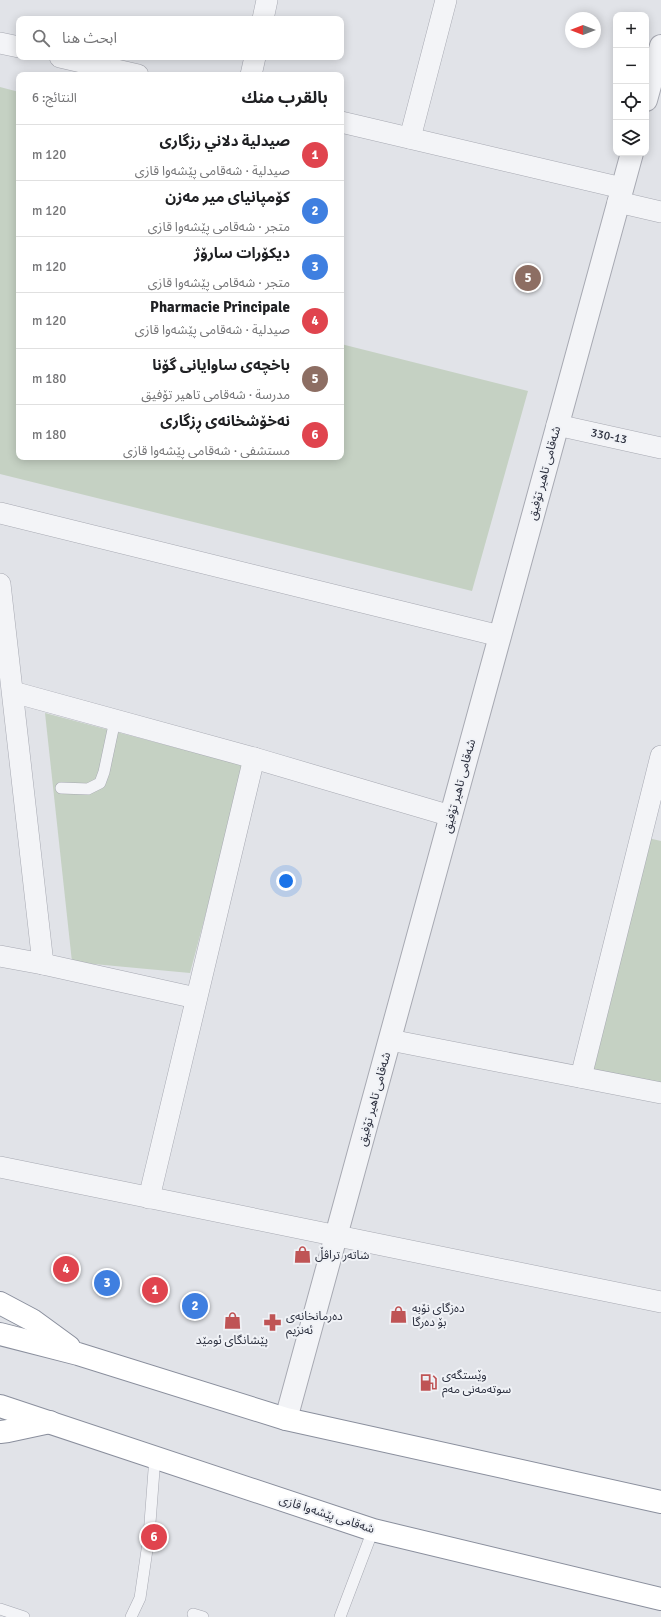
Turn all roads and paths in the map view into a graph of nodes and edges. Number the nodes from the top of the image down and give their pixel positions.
1 (268, 0) edge
2 (446, 0) edge
3 (264, 16) edge
4 (0, 43) edge
5 (16, 46) edge
6 (661, 46) edge
7 (73, 60) edge
8 (254, 60) edge
9 (125, 72) edge
10 (252, 72) edge
11 (649, 89) edge
12 (344, 123) edge
13 (410, 138) junction
14 (631, 156) edge
15 (620, 195) junction
16 (661, 212) edge
17 (557, 425) junction
18 (661, 448) edge
19 (0, 513) edge
20 (0, 584) edge
21 (500, 636) junction
22 (13, 692) junction
23 (114, 720) junction
24 (661, 756) edge
25 (254, 758) junction
26 (61, 788) dead end
27 (451, 816) junction
28 (653, 825) edge
29 (0, 956) edge
30 (43, 964) junction
31 (196, 998) junction
32 (390, 1040) junction
33 (581, 1077) junction
34 (661, 1093) edge
35 (0, 1167) edge
36 (149, 1198) junction
37 (337, 1236) junction
38 (661, 1302) edge
39 (0, 1303) edge
40 (0, 1334) edge
41 (78, 1354) junction
42 (0, 1406) edge
43 (286, 1419) junction
44 (50, 1422) junction
45 (0, 1432) edge
46 (155, 1457) junction
47 (661, 1502) edge
48 (373, 1530) junction
49 (661, 1598) edge
50 (0, 1610) edge
51 (24, 1617) edge
52 (131, 1617) edge
53 (340, 1617) edge

1 - 3 street
2 - 13 street
4 - 5 street
6 - 11 street
7 - 9 street
8 - 10 street
12 - 13 street
13 - 15 street
14 - 15 street, شەقامی تاهیر تۆفیق
15 - 16 street
15 - 17 street, شەقامی تاهیر تۆفیق
17 - 18 street, 330-13
17 - 21 street, شەقامی تاهیر تۆفیق
19 - 21 street
20 - 22 street
21 - 27 street, شەقامی تاهیر تۆفیق
22 - 23 street
22 - 30 street
23 - 25 street
23 - 26 lane
24 - 28 street
25 - 27 street
25 - 31 street
27 - 32 street, شەقامی تاهیر تۆفیق
28 - 33 street
29 - 30 street
30 - 31 street
31 - 36 street
32 - 33 street
32 - 37 street, شەقامی تاهیر تۆفیق
33 - 34 street
35 - 36 street
36 - 37 street
37 - 38 street
37 - 43 street, شەقامی تاهیر تۆفیق
39 - 41 highway
40 - 41 highway
41 - 43 highway
42 - 44 highway, شەقامی پێشەوا قازی
43 - 47 highway
44 - 45 highway
44 - 46 highway, شەقامی پێشەوا قازی
46 - 48 highway, شەقامی پێشەوا قازی
46 - 52 lane
48 - 49 highway, شەقامی پێشەوا قازی
48 - 53 lane
50 - 51 lane

